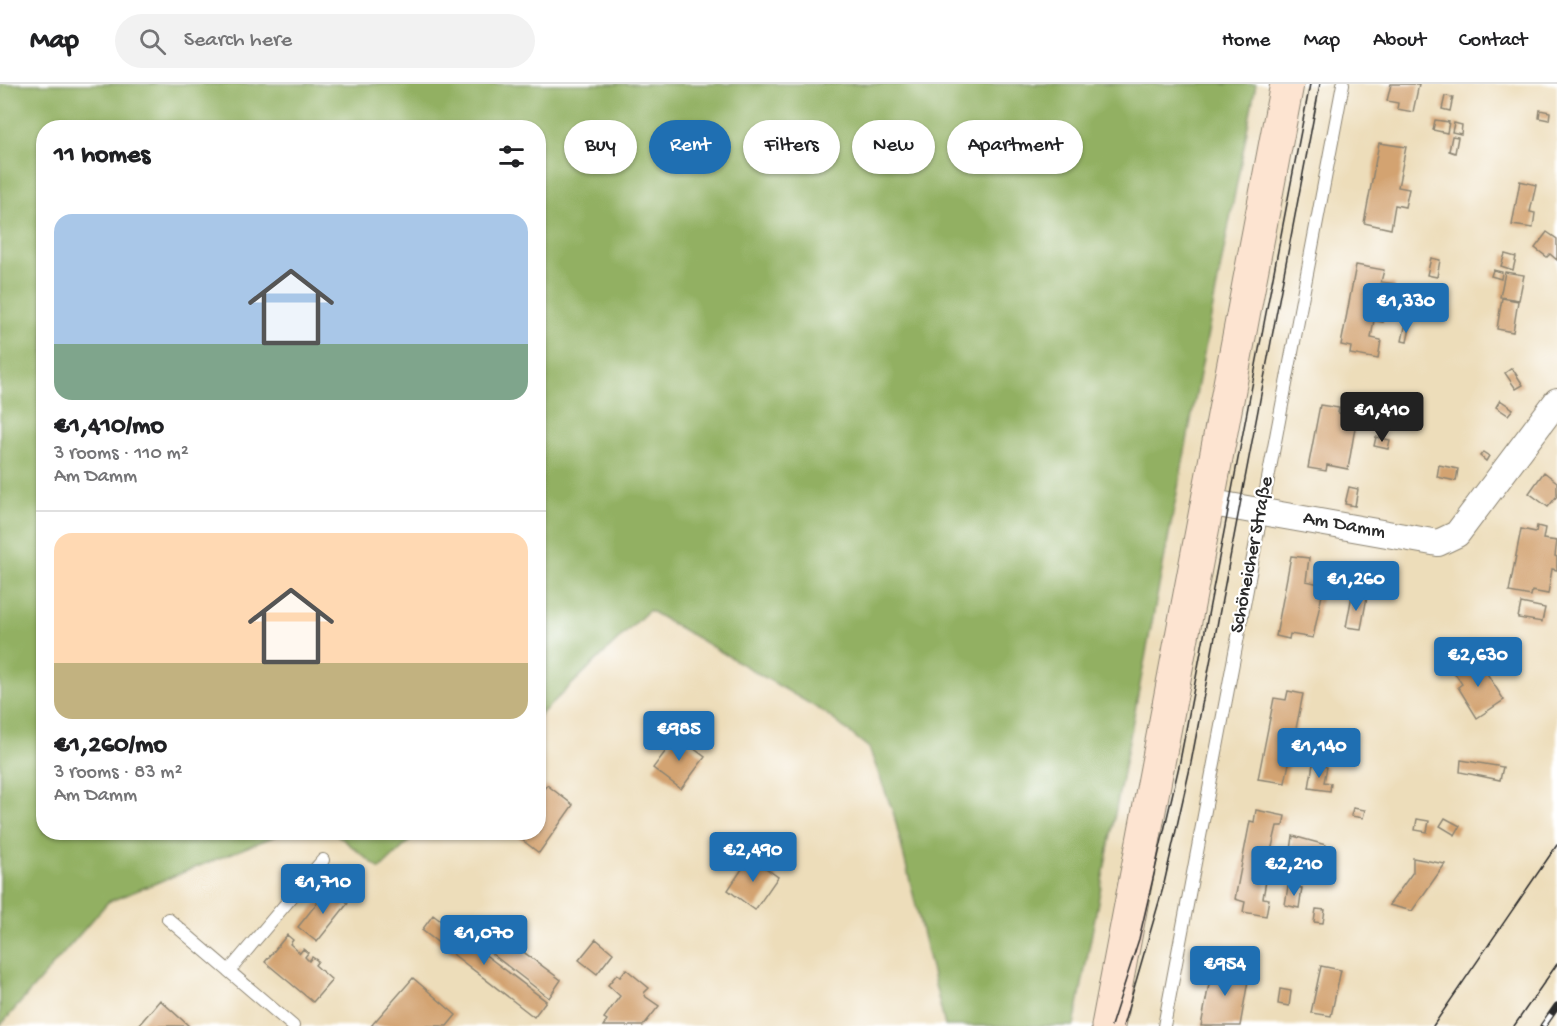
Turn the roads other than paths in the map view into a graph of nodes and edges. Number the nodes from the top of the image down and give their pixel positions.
1 (1287, 84) edge
2 (1343, 84) edge
3 (1557, 401) edge
4 (1207, 502) junction
5 (1261, 511) junction
6 (323, 860) dead end
7 (168, 919) dead end
8 (229, 971) junction
9 (293, 1026) edge
10 (1108, 1026) edge
11 (1164, 1026) edge

1 - 4 main road
2 - 5 lane, Schöneicher Straße
3 - 5 street, Am Damm
4 - 5 street, Am Damm
4 - 10 main road
5 - 11 lane, Schöneicher Straße
6 - 8 lane
7 - 8 lane
8 - 9 lane

